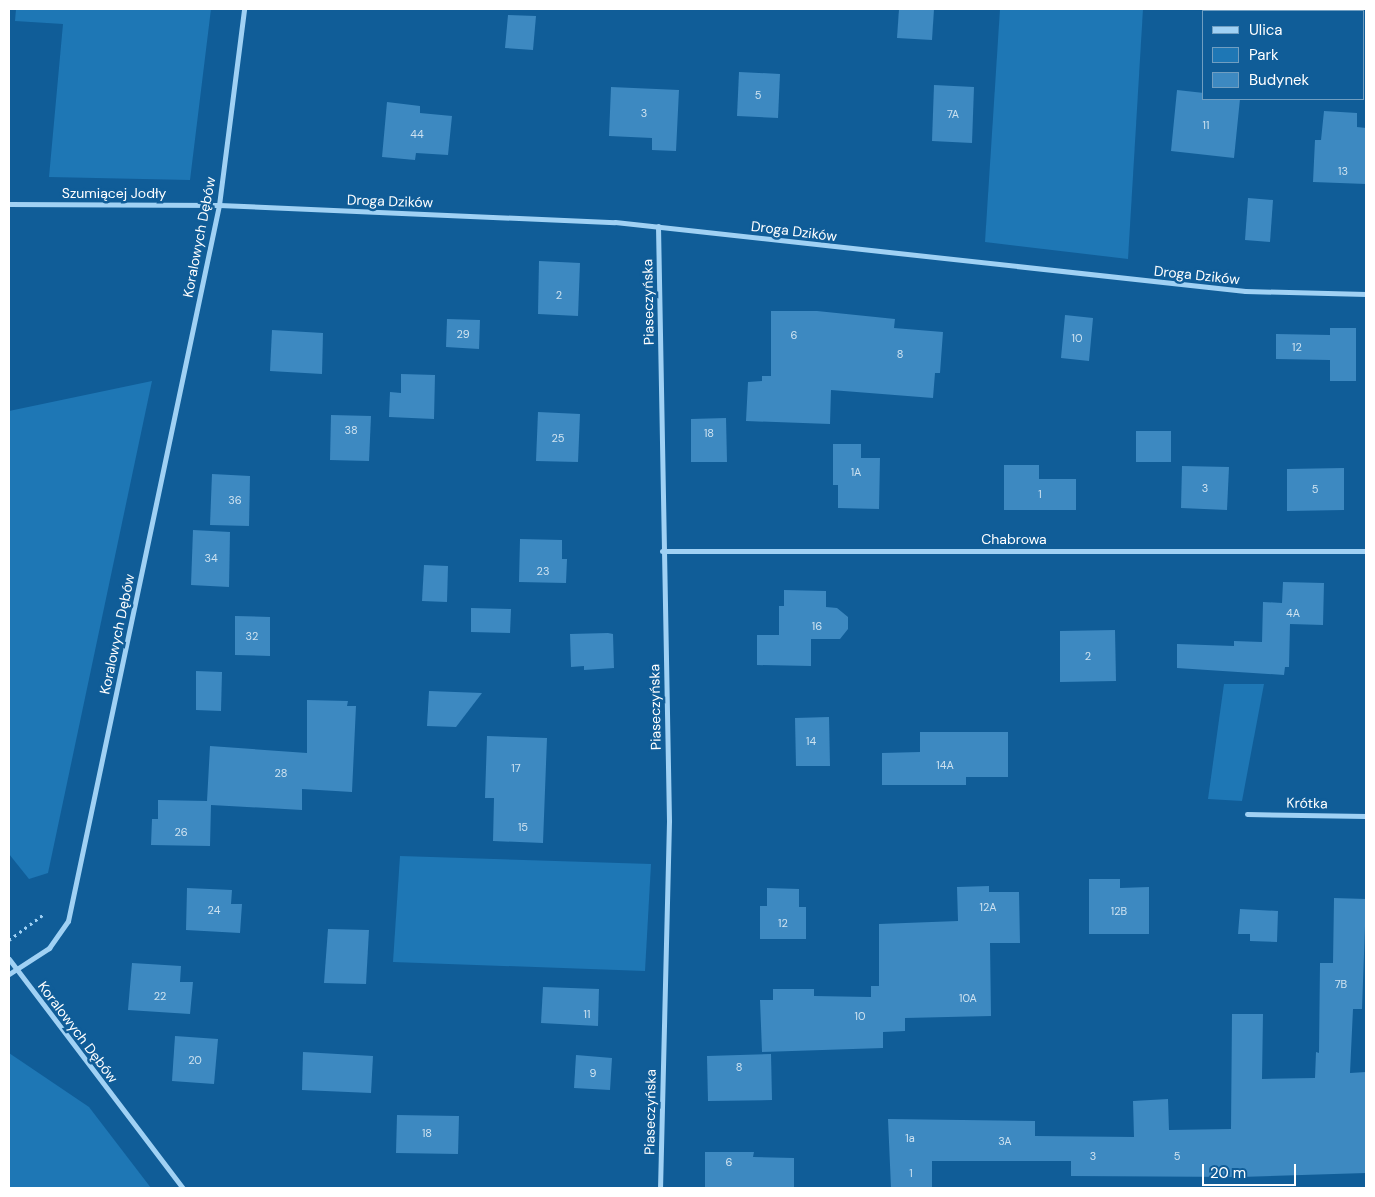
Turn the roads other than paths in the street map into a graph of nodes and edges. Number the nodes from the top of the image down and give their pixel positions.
1 (244, 9) edge
2 (9, 204) edge
3 (219, 206) junction
4 (658, 226) junction
5 (1366, 294) edge
6 (662, 551) junction
7 (1366, 551) edge
8 (1247, 814) dead end
9 (1366, 816) edge
10 (9, 959) edge
11 (17, 970) junction
12 (9, 974) edge
13 (183, 1188) edge
14 (660, 1188) edge

1 - 3 street, Koralowych Dębów
2 - 3 street, Szumiącej Jodły
3 - 4 street, Droga Dzików
3 - 11 street, Koralowych Dębów
4 - 5 street, Droga Dzików
4 - 6 street, Piaseczyńska
6 - 7 street, Chabrowa
6 - 14 street, Piaseczyńska
8 - 9 street, Krótka
10 - 11 street
11 - 12 street
11 - 13 street, Koralowych Dębów

